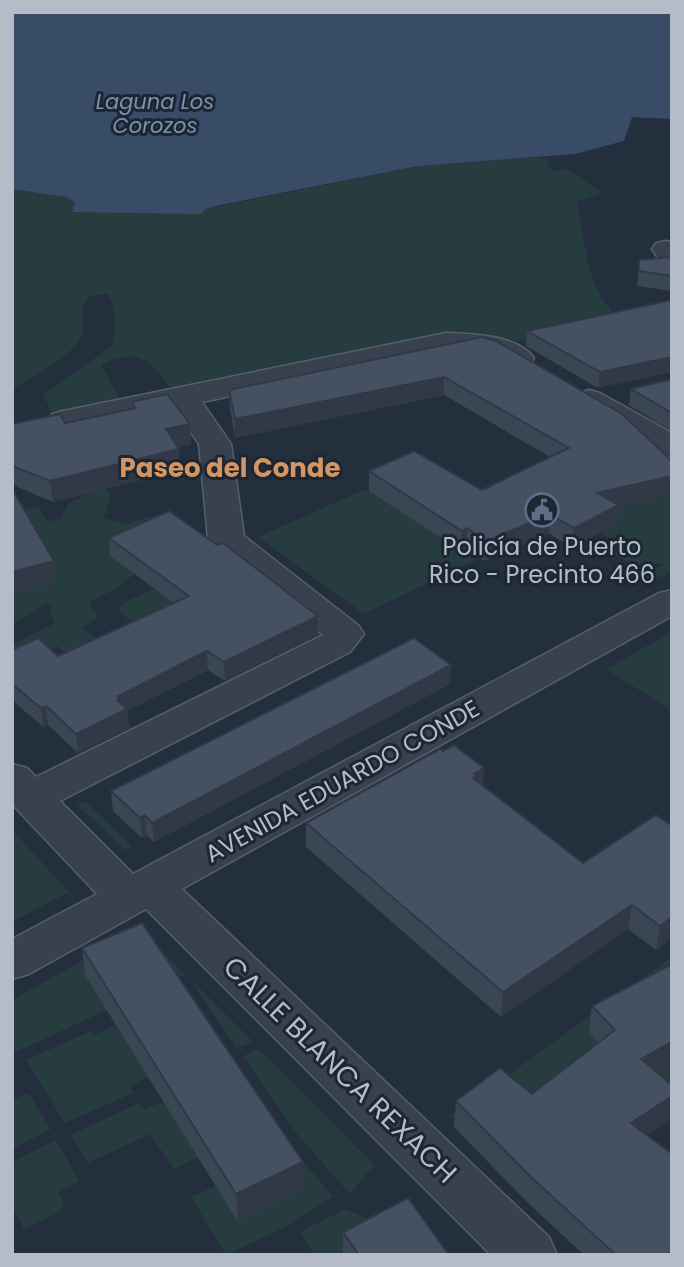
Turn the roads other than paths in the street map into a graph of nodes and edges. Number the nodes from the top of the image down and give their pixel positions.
1 (568, 388) junction
2 (632, 392) edge
3 (183, 397) junction
4 (45, 425) edge
5 (672, 447) edge
6 (672, 601) edge
7 (22, 788) edge
8 (139, 891) junction
9 (12, 961) edge
10 (529, 1255) edge

1 - 2 street
1 - 3 street
1 - 5 street
3 - 4 street
3 - 7 street
6 - 8 street, AVENIDA EDUARDO CONDE
7 - 8 street, CALLE BLANCA REXACH
8 - 9 street, AVENIDA EDUARDO CONDE
8 - 10 street, CALLE BLANCA REXACH

